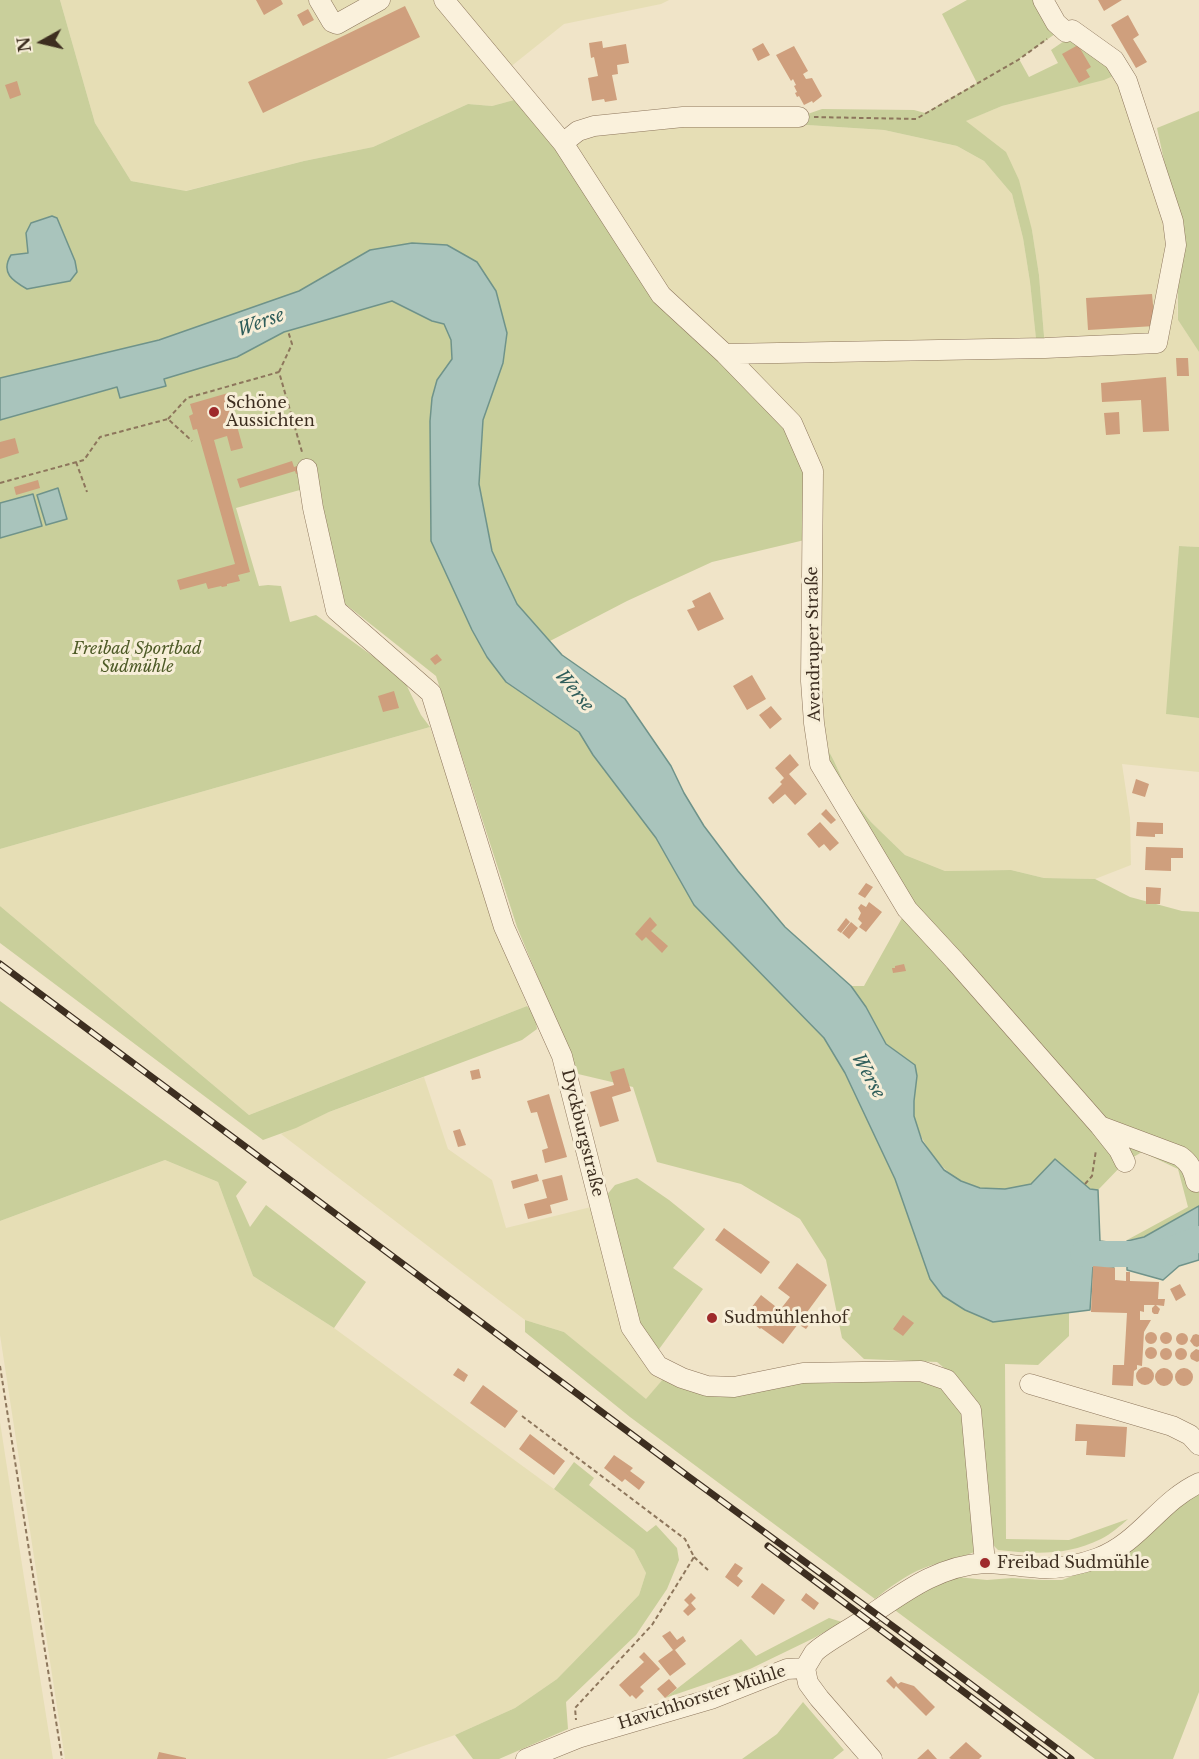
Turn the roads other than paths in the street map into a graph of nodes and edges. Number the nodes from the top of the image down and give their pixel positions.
1 (319, 0) edge
2 (380, 0) edge
3 (444, 0) edge
4 (1042, 0) edge
5 (800, 117) road end
6 (563, 143) junction
7 (725, 354) junction
8 (307, 469) road end
9 (1100, 1126) junction
10 (1125, 1162) dead end
11 (1196, 1182) dead end
12 (1030, 1384) dead end
13 (1199, 1445) edge
14 (1199, 1483) edge
15 (986, 1563) junction
16 (805, 1668) junction
17 (526, 1759) edge
18 (872, 1759) edge

1 - 2 street
3 - 6 street, Avendruper Straße
4 - 7 street
5 - 6 street
6 - 7 street, Avendruper Straße
7 - 9 street, Avendruper Straße
8 - 15 street, Dyckburgstraße
9 - 10 street
9 - 11 street, Avendruper Straße
12 - 13 street
14 - 15 street
15 - 16 street
16 - 17 street, Havichhorster Mühle
16 - 18 street, Havichhorster Mühle

